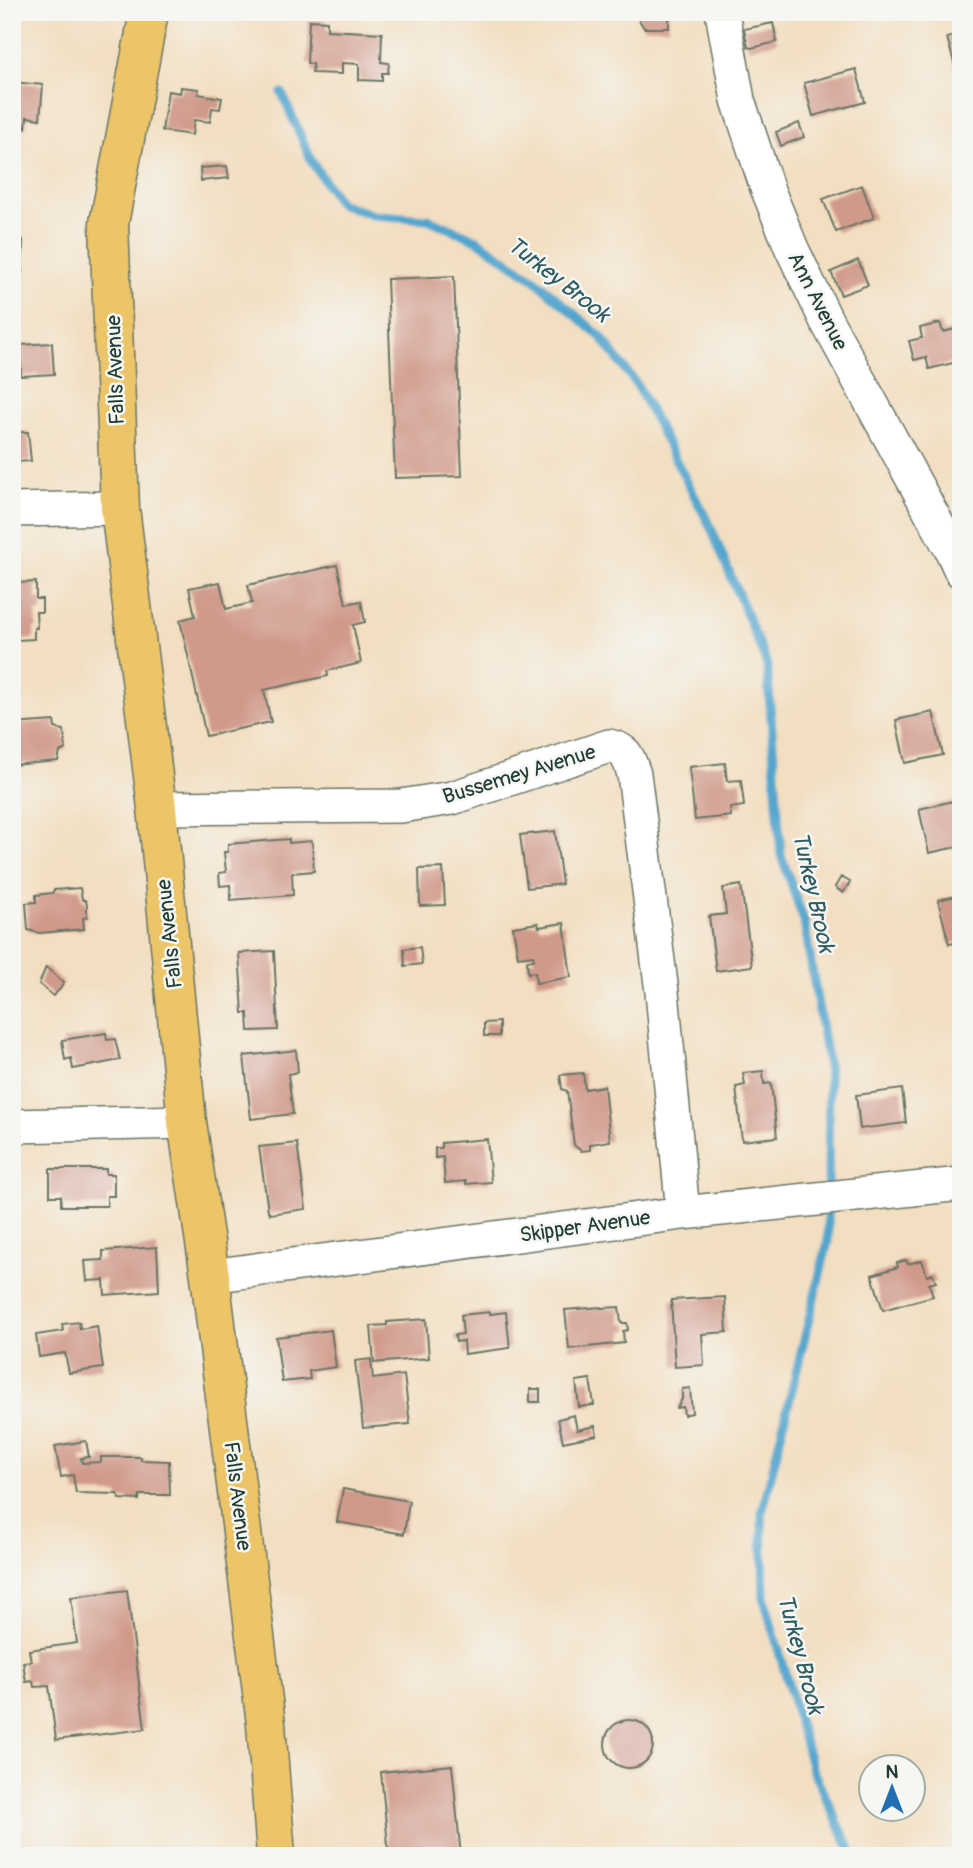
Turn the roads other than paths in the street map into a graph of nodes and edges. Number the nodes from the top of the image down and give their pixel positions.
1 (149, 12) edge
2 (722, 12) edge
3 (120, 508) junction
4 (12, 510) edge
5 (961, 571) edge
6 (157, 808) junction
7 (187, 1122) junction
8 (12, 1126) edge
9 (961, 1184) edge
10 (683, 1213) junction
11 (210, 1276) junction
12 (276, 1856) edge

1 - 3 main road, Falls Avenue
2 - 5 street, Ann Avenue
3 - 4 street
3 - 6 main road, Falls Avenue
6 - 7 main road, Falls Avenue
6 - 10 street, Bussemey Avenue
7 - 8 street
7 - 11 main road, Falls Avenue
9 - 10 street, Skipper Avenue
10 - 11 street, Skipper Avenue
11 - 12 main road, Falls Avenue

